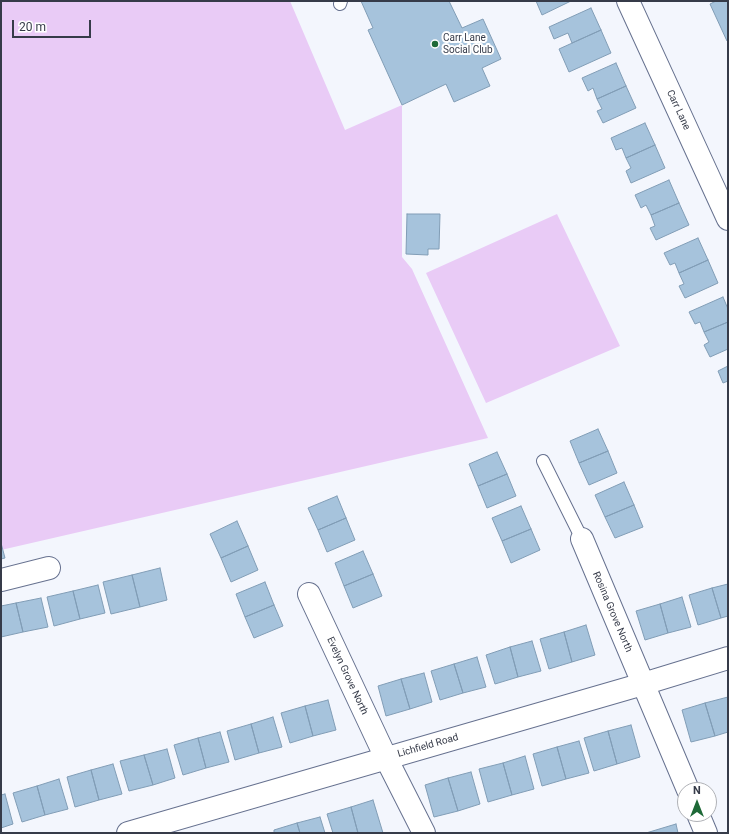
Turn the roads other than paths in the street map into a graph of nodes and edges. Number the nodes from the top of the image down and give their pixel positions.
1 (628, 1) edge
2 (728, 219) edge
3 (543, 461) dead end
4 (582, 539) joint
5 (49, 568) dead end
6 (1, 580) edge
7 (309, 594) dead end
8 (728, 658) edge
9 (643, 684) junction
10 (386, 758) junction
11 (685, 782) edge
12 (701, 822) edge
13 (128, 833) edge
14 (424, 833) edge
15 (706, 833) edge

1 - 2 street, Carr Lane
3 - 4 lane
4 - 9 street, Rosina Grove North
5 - 6 street
7 - 10 street, Evelyn Grove North
8 - 9 street, Lichfield Road
9 - 10 street, Lichfield Road
9 - 11 street, Rosina Grove North
10 - 13 street, Lichfield Road
10 - 14 street, Evelyn Grove North
12 - 15 street

